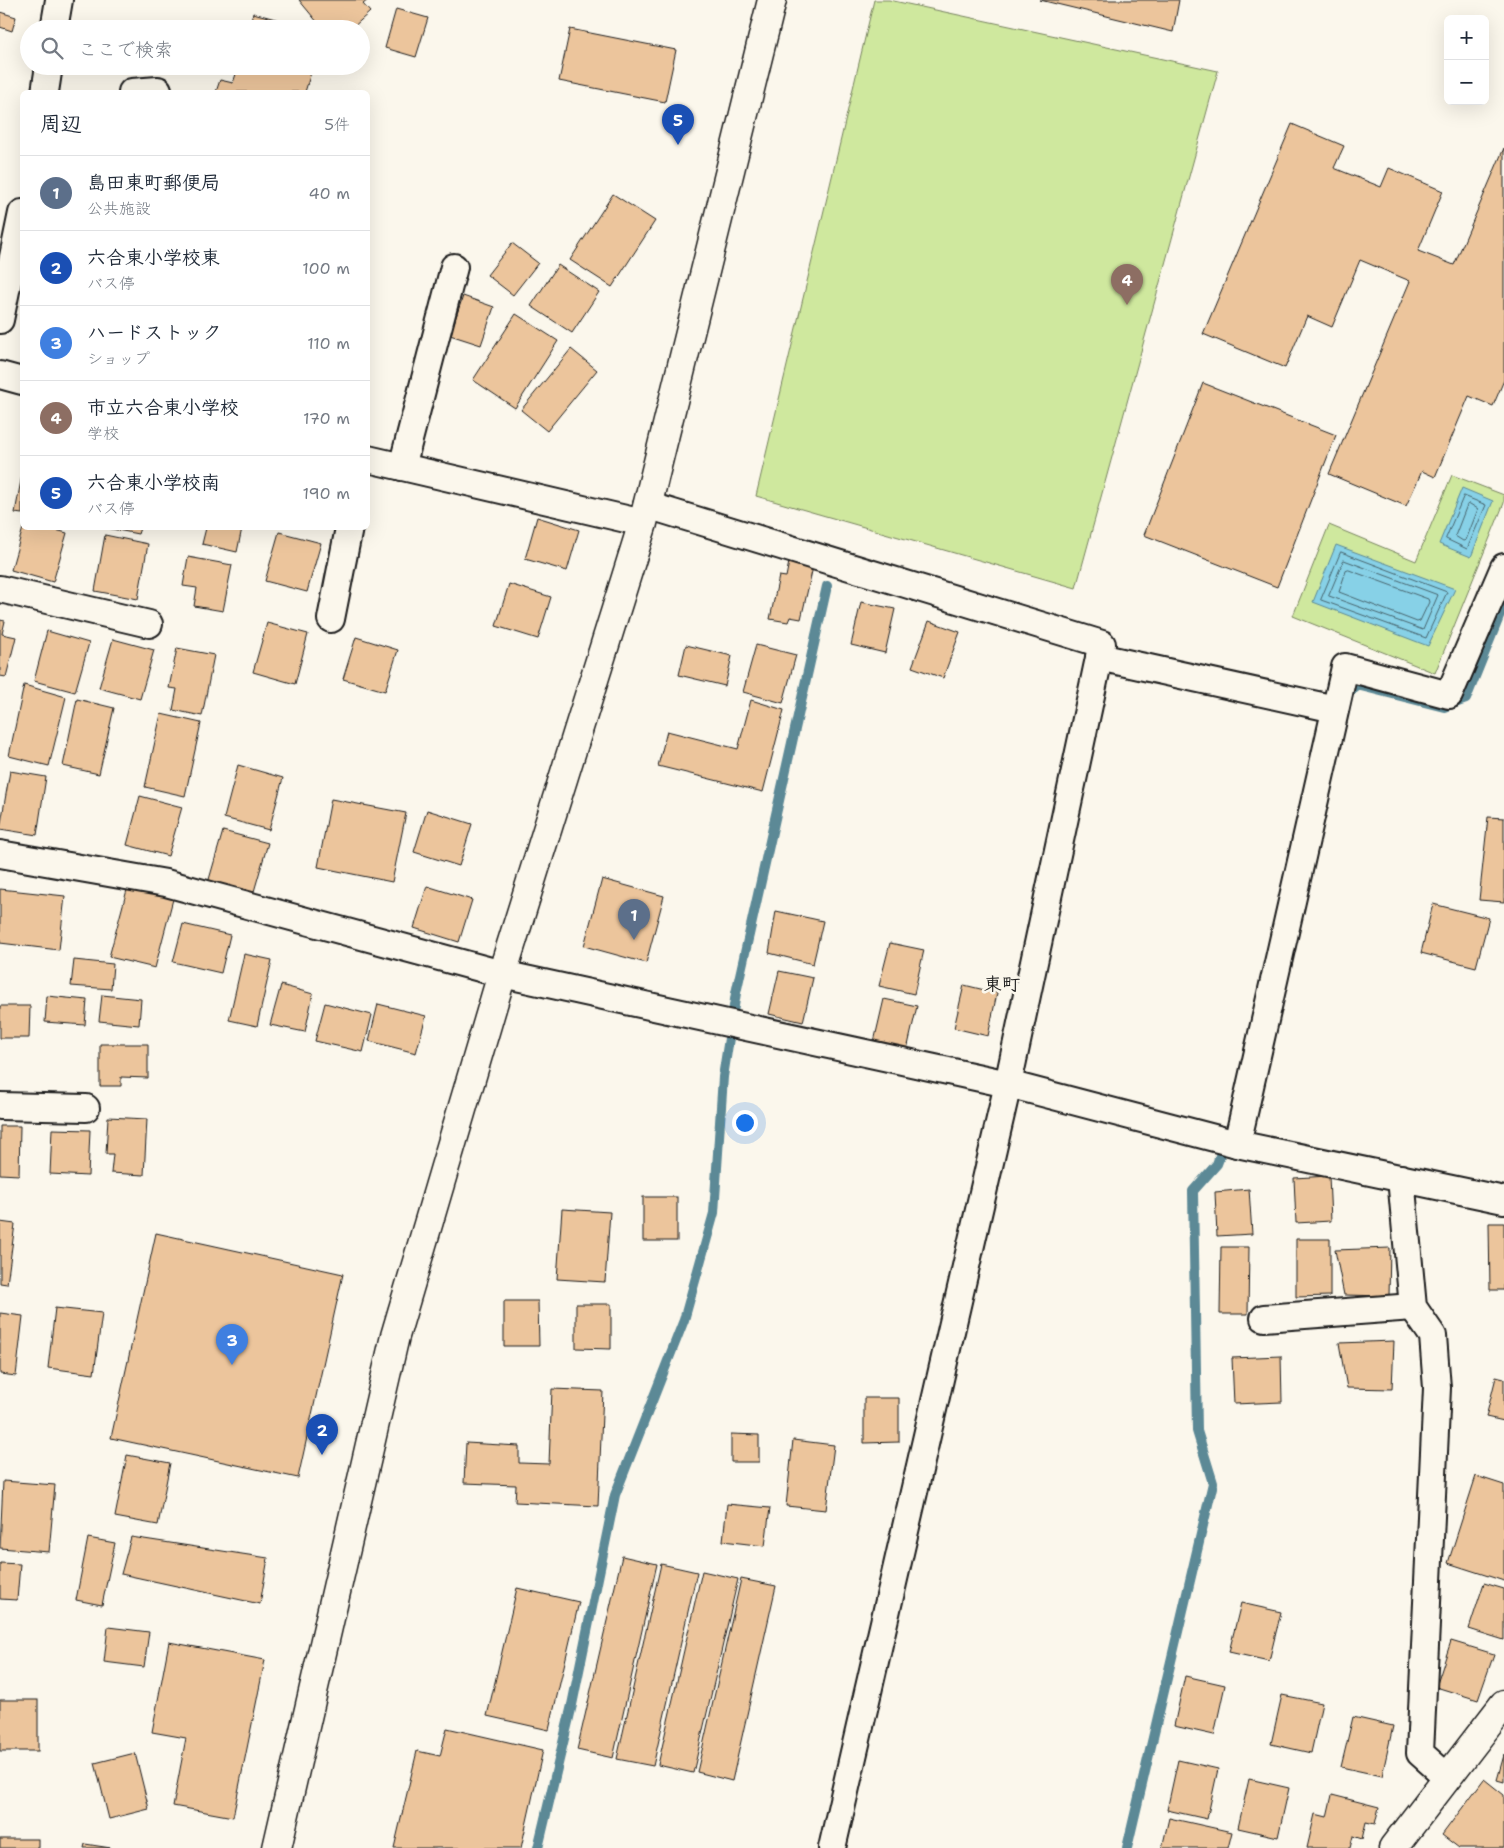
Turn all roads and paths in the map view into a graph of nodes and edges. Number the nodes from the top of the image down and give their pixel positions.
1 (59, 0) edge
2 (772, 0) edge
3 (56, 20) edge
4 (48, 75) edge
5 (45, 90) edge
6 (20, 223) edge
7 (454, 267) dead end
8 (0, 320) edge
9 (0, 376) edge
10 (20, 381) edge
11 (370, 459) edge
12 (402, 467) junction
13 (645, 514) junction
14 (348, 530) edge
15 (1504, 567) edge
16 (0, 588) edge
17 (331, 618) dead end
18 (149, 624) dead end
19 (1099, 657) junction
20 (1335, 709) junction
21 (0, 854) edge
22 (502, 974) junction
23 (1008, 1084) junction
24 (0, 1106) edge
25 (86, 1108) dead end
26 (1238, 1144) junction
27 (1401, 1178) junction
28 (1504, 1200) edge
29 (1413, 1307) junction
30 (1264, 1318) dead end
31 (1504, 1704) edge
32 (1447, 1777) junction
33 (277, 1848) edge
34 (832, 1848) edge
35 (1393, 1848) edge

1 - 3 street
2 - 13 street
4 - 5 street
6 - 8 street
7 - 12 street
9 - 10 street
11 - 12 street
12 - 13 street
13 - 19 street
13 - 22 street
14 - 17 street
15 - 20 street
16 - 18 street
19 - 20 street
19 - 23 street
20 - 26 street
21 - 22 street
22 - 23 street
22 - 33 street
23 - 26 street
23 - 34 street
24 - 25 street
26 - 27 street
27 - 28 street
27 - 29 street
29 - 30 street
29 - 32 street
31 - 32 street
32 - 35 street

